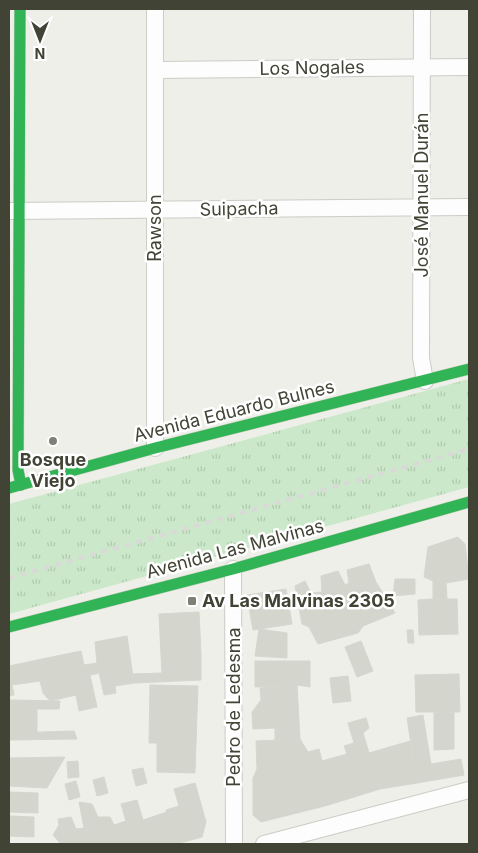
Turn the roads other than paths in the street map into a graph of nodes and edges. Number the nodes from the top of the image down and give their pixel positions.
1 (20, 9) edge
2 (155, 9) edge
3 (422, 9) edge
4 (422, 67) junction
5 (469, 67) edge
6 (156, 70) junction
7 (421, 206) junction
8 (469, 207) edge
9 (156, 210) junction
10 (14, 211) edge
11 (469, 369) edge
12 (425, 380) junction
13 (155, 448) junction
14 (20, 485) junction
15 (9, 488) edge
16 (469, 502) edge
17 (233, 569) junction
18 (9, 627) edge
19 (469, 790) edge
20 (234, 844) edge
21 (264, 844) edge

1 - 10 main road
2 - 6 street, Rawson
3 - 4 street, José Manuel Durán
4 - 5 street, Los Nogales
4 - 6 street, Los Nogales
4 - 7 street, José Manuel Durán
6 - 9 street, Rawson
7 - 8 street, Suipacha
7 - 9 street, Suipacha
7 - 12 street, José Manuel Durán
9 - 10 street, Suipacha
9 - 13 street, Rawson
10 - 14 main road
11 - 12 main road, Avenida Eduardo Bulnes
12 - 13 main road, Avenida Eduardo Bulnes
13 - 14 main road, Avenida Eduardo Bulnes
14 - 15 main road, Avenida Eduardo Bulnes
16 - 17 main road, Avenida Las Malvinas
17 - 18 main road, Avenida Las Malvinas
17 - 20 street, Pedro de Ledesma
19 - 21 street

